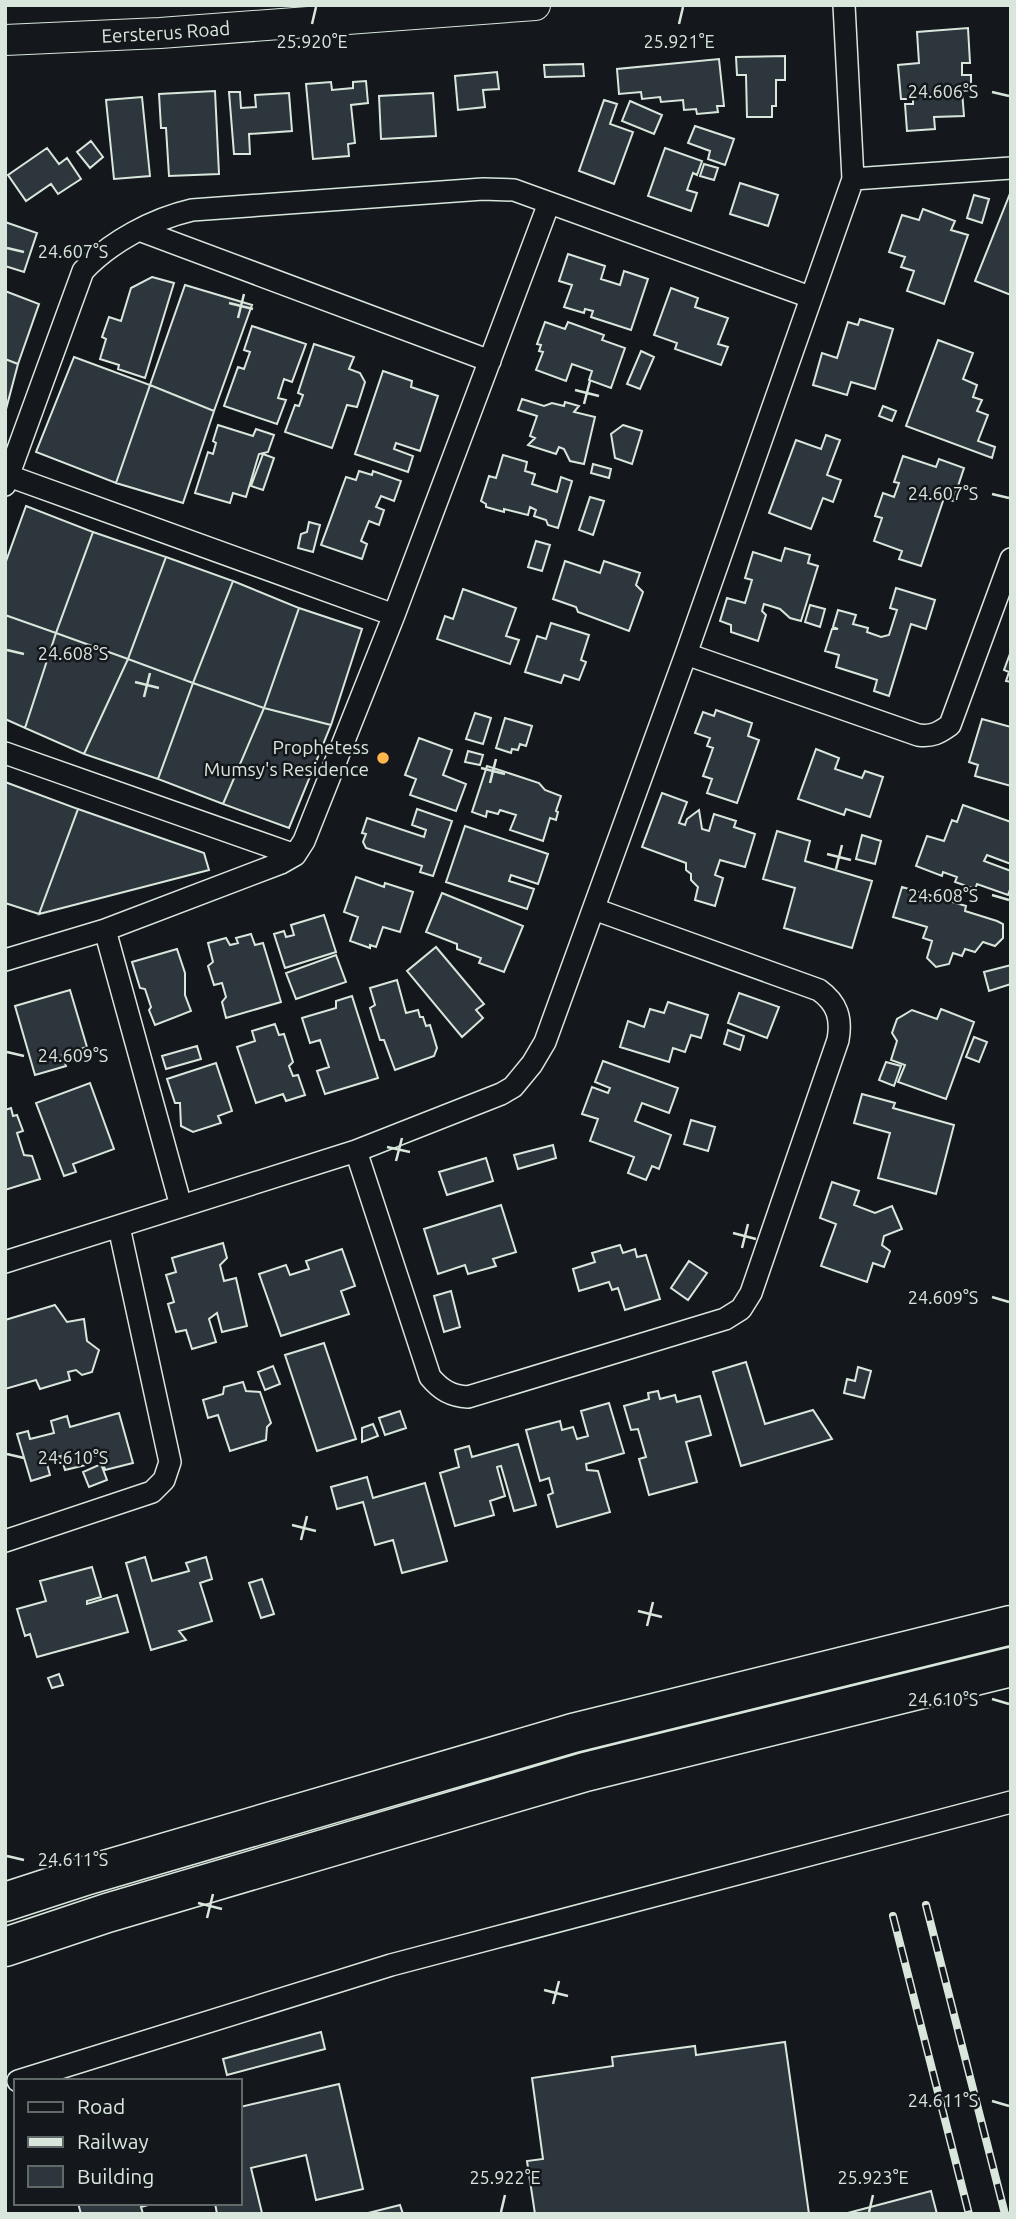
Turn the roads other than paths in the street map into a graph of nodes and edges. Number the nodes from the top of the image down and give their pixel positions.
1 (844, 5) edge
2 (523, 6) edge
3 (5, 40) edge
4 (1011, 168) edge
5 (853, 179) junction
6 (549, 203) junction
7 (139, 230) junction
8 (810, 298) junction
9 (490, 361) junction
10 (7, 481) edge
11 (1011, 559) edge
12 (394, 615) junction
13 (686, 653) junction
14 (5, 753) edge
15 (295, 855) junction
16 (594, 909) junction
17 (105, 930) junction
18 (5, 960) edge
19 (356, 1151) junction
20 (181, 1206) junction
21 (119, 1227) junction
22 (5, 1262) edge
23 (5, 1541) edge
24 (1011, 1625) edge
25 (1011, 1667) edge
26 (1011, 1802) edge
27 (5, 1902) edge
28 (5, 1947) edge
29 (23, 2079) edge

1 - 5 street
2 - 3 street, Eersterus Road
4 - 5 street
5 - 8 street
6 - 7 street
6 - 8 street
6 - 9 street
7 - 9 street
7 - 10 street
8 - 13 street
9 - 12 street
10 - 12 street
11 - 13 street
12 - 15 street
13 - 16 street
14 - 15 street
15 - 17 street
16 - 19 street
16 - 19 street
17 - 18 street
17 - 20 street
19 - 20 street
20 - 21 street
21 - 22 street
21 - 23 street
24 - 27 highway
25 - 28 highway
26 - 29 street

